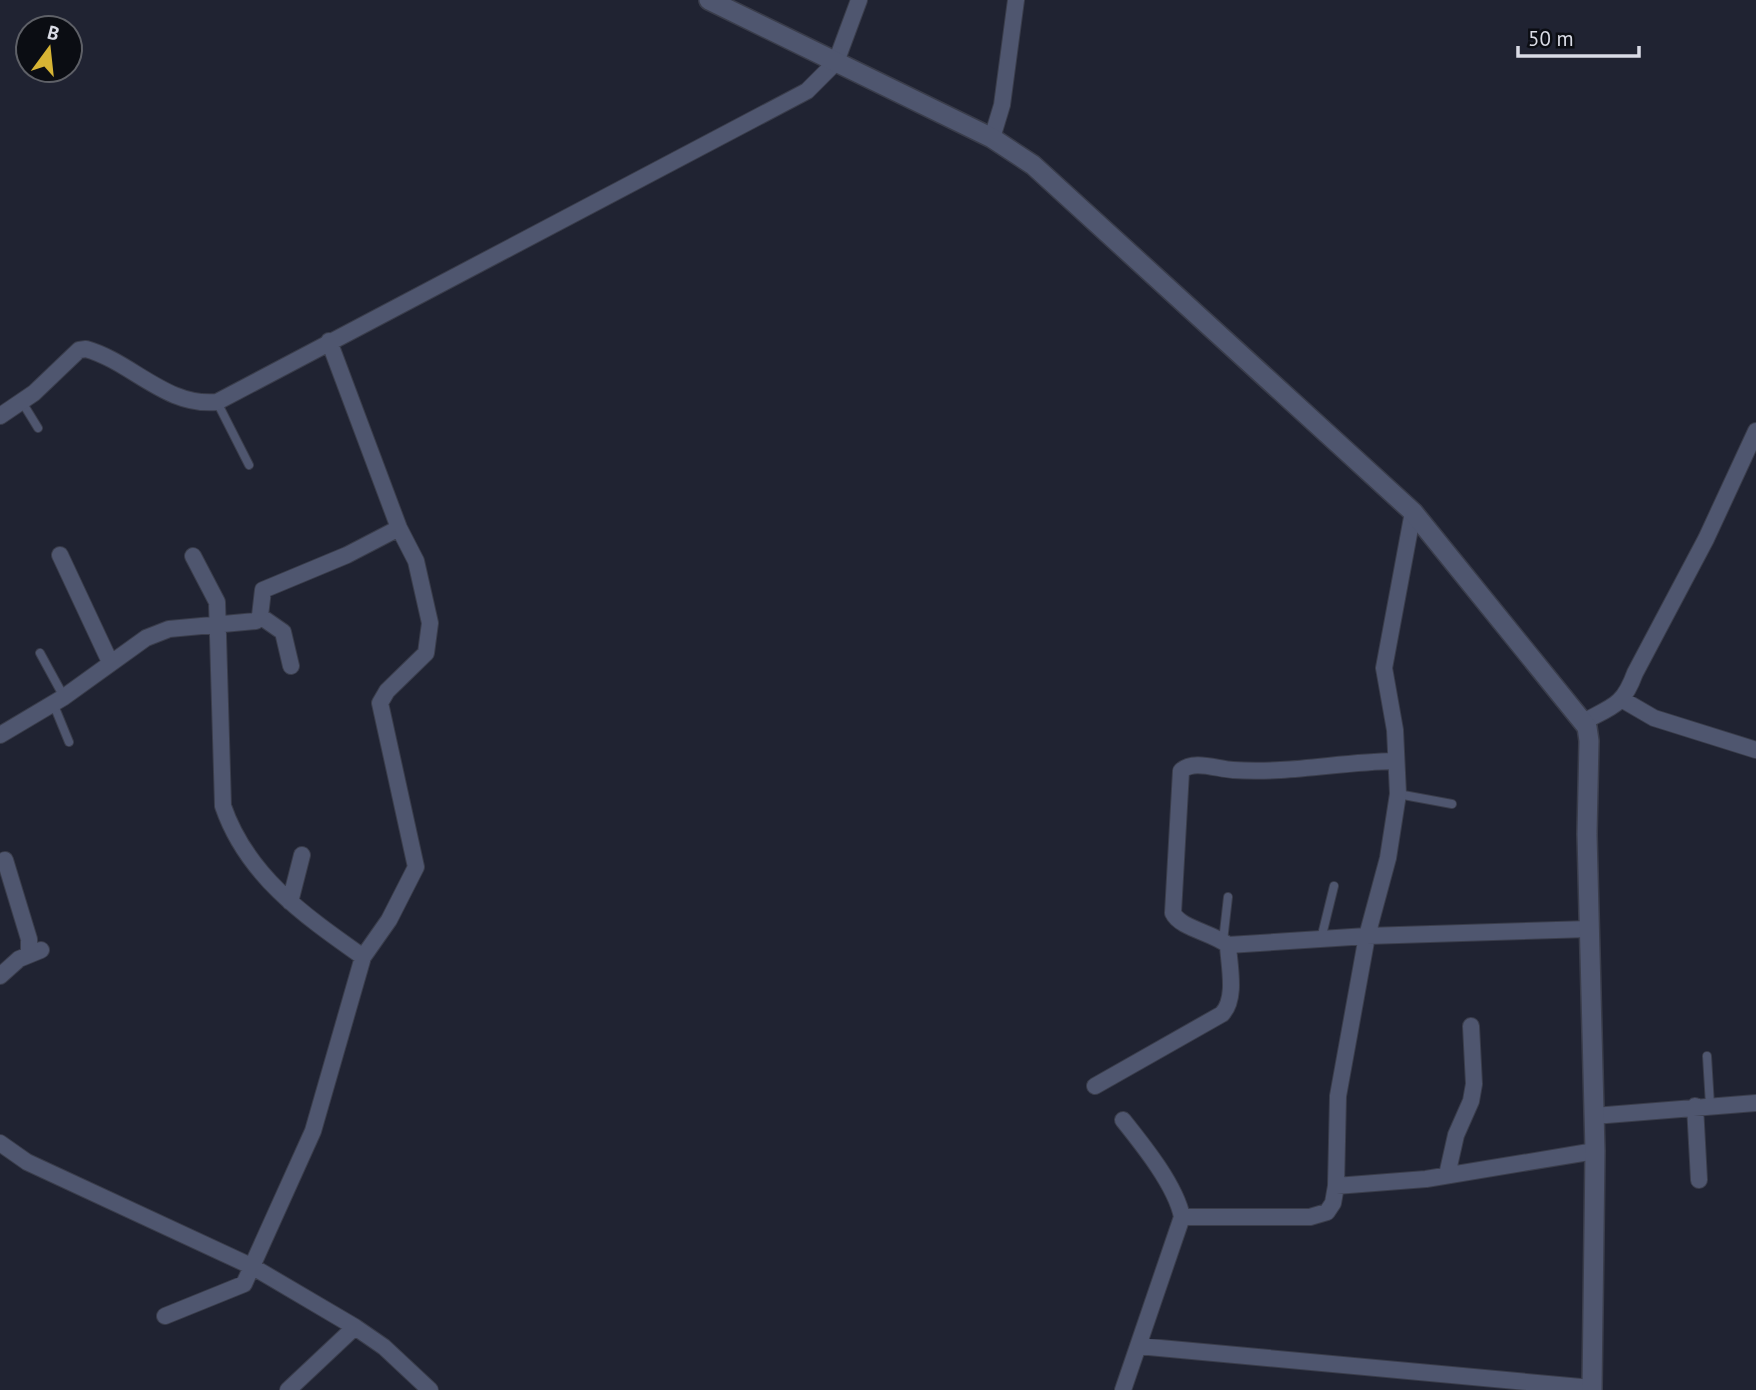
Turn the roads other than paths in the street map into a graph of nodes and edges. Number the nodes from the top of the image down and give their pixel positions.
1 (709, 0) edge
2 (859, 0) edge
3 (1016, 0) edge
4 (836, 62) junction
5 (992, 138) junction
6 (329, 341) junction
7 (22, 402) junction
8 (217, 402) junction
9 (0, 416) edge
10 (38, 428) dead end
11 (1756, 431) edge
12 (249, 466) dead end
13 (1413, 512) junction
14 (399, 528) junction
15 (60, 555) dead end
16 (193, 556) dead end
17 (260, 616) junction
18 (218, 625) junction
19 (40, 653) dead end
20 (110, 662) junction
21 (291, 666) dead end
22 (59, 700) junction
23 (1623, 700) junction
24 (1583, 722) junction
25 (0, 736) edge
26 (69, 742) dead end
27 (1756, 750) edge
28 (1394, 761) junction
29 (1398, 794) junction
30 (1452, 804) dead end
31 (302, 855) dead end
32 (5, 860) dead end
33 (1334, 886) dead end
34 (1228, 897) dead end
35 (290, 902) junction
36 (1589, 929) junction
37 (1367, 936) junction
38 (1321, 939) junction
39 (1225, 943) junction
40 (363, 957) junction
41 (0, 976) edge
42 (1471, 1026) dead end
43 (1707, 1056) dead end
44 (1095, 1086) dead end
45 (1756, 1103) edge
46 (1703, 1105) junction
47 (1594, 1116) junction
48 (1123, 1120) dead end
49 (0, 1143) edge
50 (1595, 1150) junction
51 (1447, 1175) junction
52 (1699, 1180) dead end
53 (1336, 1186) junction
54 (1182, 1217) junction
55 (253, 1267) junction
56 (165, 1316) dead end
57 (355, 1327) junction
58 (1138, 1346) junction
59 (1592, 1389) edge
60 (288, 1390) edge
61 (430, 1390) edge
62 (1123, 1390) edge

1 - 4 street
2 - 4 street
3 - 5 street
4 - 5 street
4 - 6 street
5 - 13 street
6 - 8 street
6 - 14 street
7 - 8 street
7 - 9 street
7 - 10 lane
8 - 12 lane
11 - 23 street
13 - 24 street
13 - 28 street
14 - 17 street
14 - 40 street
15 - 20 street
16 - 18 street
17 - 18 street
17 - 21 street
18 - 20 street
18 - 35 street
19 - 22 lane
20 - 22 street
22 - 25 street
22 - 26 lane
23 - 24 street
23 - 27 street
24 - 36 street
28 - 29 street
28 - 39 street
29 - 30 lane
29 - 37 street
31 - 35 street
32 - 41 street
33 - 38 lane
34 - 39 lane
35 - 40 street
36 - 37 street
36 - 47 street
37 - 38 street
37 - 53 street
38 - 39 street
39 - 44 street
40 - 55 street
42 - 51 street
43 - 46 lane
45 - 46 street
46 - 47 street
46 - 52 street
47 - 50 street
48 - 54 street
49 - 55 street
50 - 51 street
50 - 59 street
51 - 53 street
53 - 54 street
54 - 58 street
55 - 56 street
55 - 57 street
57 - 60 street
57 - 61 street
58 - 59 street
58 - 62 street

